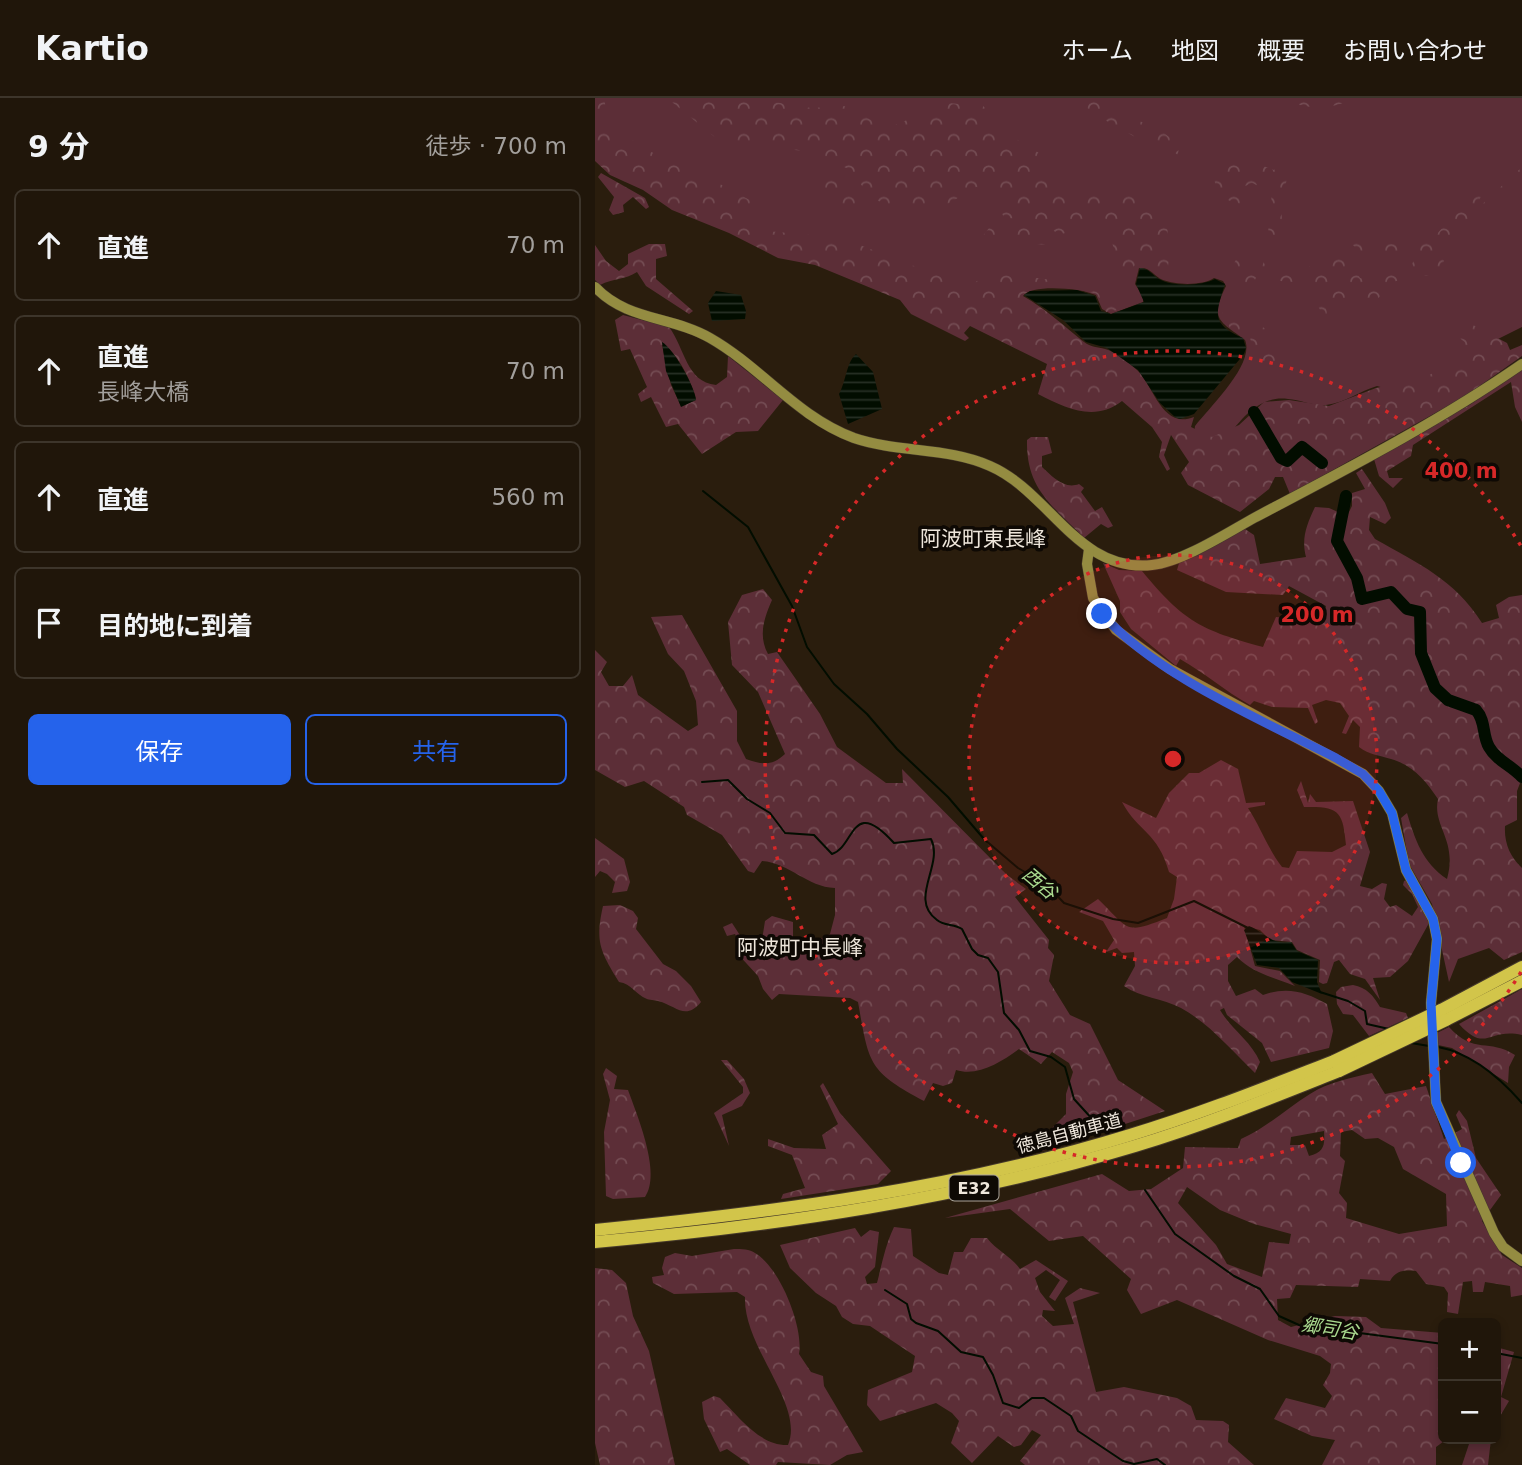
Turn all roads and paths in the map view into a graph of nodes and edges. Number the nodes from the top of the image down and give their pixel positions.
1 (595, 287) edge
2 (1522, 364) edge
3 (1089, 549) junction
4 (1522, 967) edge
5 (1522, 981) edge
6 (1506, 983) junction
7 (1336, 1066) junction
8 (595, 1230) edge
9 (595, 1242) edge
10 (1522, 1261) edge

1 - 3 street
2 - 3 street
3 - 10 street
4 - 6 highway, 徳島自動車道 / E32
5 - 6 highway, 徳島自動車道 / E32
6 - 7 highway, 徳島自動車道 / E32, bridge
7 - 8 highway, 徳島自動車道 / E32
7 - 9 highway, 徳島自動車道 / E32

